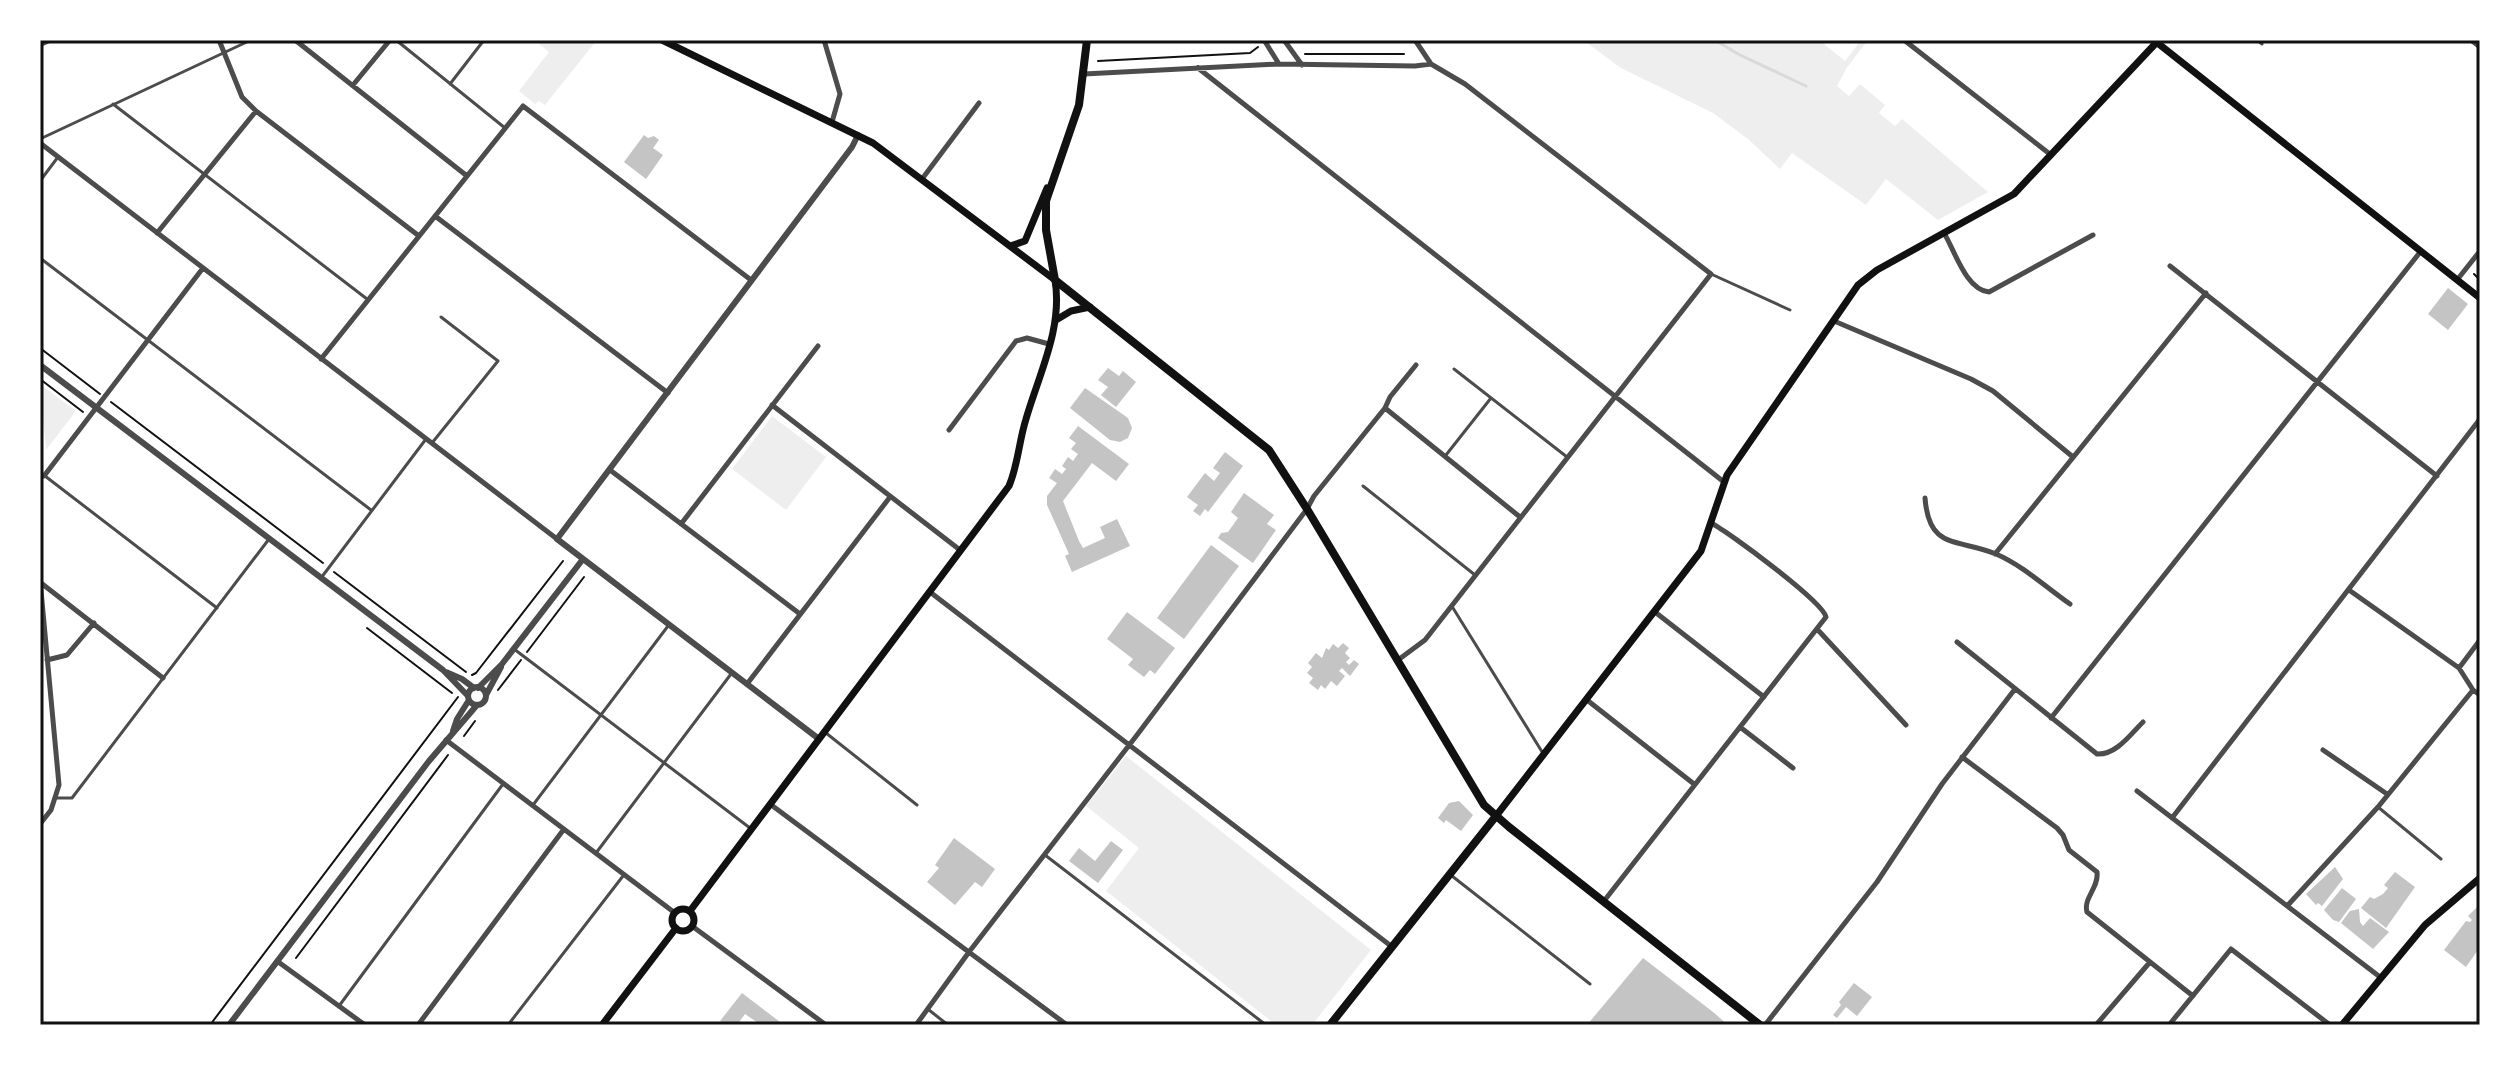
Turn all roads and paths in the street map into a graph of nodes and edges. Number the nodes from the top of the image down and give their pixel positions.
1 (49, 40) edge
2 (219, 40) edge
3 (251, 40) edge
4 (295, 40) edge
5 (393, 40) edge
6 (484, 40) edge
7 (662, 40) edge
8 (824, 40) edge
9 (1087, 40) edge
10 (1284, 40) edge
11 (1415, 40) edge
12 (1904, 40) edge
13 (2257, 40) edge
14 (2471, 40) edge
15 (1265, 41) edge
16 (2156, 41) edge
17 (40, 44) edge
18 (2262, 44) dead end
19 (2480, 47) edge
20 (225, 52) junction
21 (1304, 54) dead end
22 (1404, 54) dead end
23 (1098, 61) dead end
24 (1279, 64) junction
25 (1431, 64) junction
26 (1302, 65) junction
27 (1198, 68) junction
28 (1084, 74) junction
29 (450, 84) junction
30 (353, 85) junction
31 (979, 103) dead end
32 (113, 104) junction
33 (256, 111) junction
34 (832, 122) junction
35 (505, 128) junction
36 (858, 135) junction
37 (40, 141) edge
38 (2051, 156) junction
39 (58, 157) junction
40 (204, 175) junction
41 (467, 176) junction
42 (1053, 176) junction
43 (922, 179) junction
44 (40, 181) edge
45 (435, 216) junction
46 (157, 233) junction
47 (1944, 233) junction
48 (2093, 235) dead end
49 (419, 236) junction
50 (1010, 246) junction
51 (2421, 251) junction
52 (2480, 251) edge
53 (40, 258) edge
54 (2170, 266) dead end
55 (203, 268) junction
56 (1711, 274) junction
57 (2474, 274) dead end
58 (751, 280) junction
59 (1055, 280) junction
60 (2457, 280) junction
61 (2480, 280) edge
62 (2206, 293) junction
63 (2480, 298) edge
64 (368, 300) junction
65 (1090, 307) junction
66 (1790, 310) dead end
67 (441, 317) dead end
68 (1056, 320) junction
69 (1833, 321) junction
70 (148, 340) junction
71 (1049, 344) junction
72 (818, 346) dead end
73 (40, 348) edge
74 (321, 359) junction
75 (40, 365) edge
76 (1416, 365) dead end
77 (1454, 369) dead end
78 (40, 379) edge
79 (2318, 381) junction
80 (668, 393) junction
81 (1615, 396) junction
82 (105, 398) junction
83 (1491, 398) junction
84 (772, 405) junction
85 (98, 408) junction
86 (1385, 408) junction
87 (83, 412) dead end
88 (2480, 419) edge
89 (949, 430) dead end
90 (429, 441) junction
91 (1445, 457) junction
92 (1567, 457) junction
93 (2074, 457) junction
94 (610, 470) junction
95 (42, 476) edge
96 (2437, 476) junction
97 (1724, 482) junction
98 (1363, 486) dead end
99 (890, 497) junction
100 (1925, 498) dead end
101 (1307, 509) junction
102 (371, 510) junction
103 (1520, 517) junction
104 (1711, 523) junction
105 (681, 524) junction
106 (269, 539) junction
107 (557, 539) junction
108 (960, 550) junction
109 (1995, 554) junction
110 (583, 559) junction
111 (563, 561) dead end
112 (329, 568) junction
113 (1475, 575) junction
114 (321, 578) junction
115 (40, 581) edge
116 (2349, 590) junction
117 (929, 591) junction
118 (2070, 604) dead end
119 (1451, 605) junction
120 (217, 608) junction
121 (1655, 612) junction
122 (800, 614) junction
123 (94, 623) junction
124 (669, 624) junction
125 (367, 628) dead end
126 (1817, 629) junction
127 (2480, 640) edge
128 (1957, 642) dead end
129 (514, 649) junction
130 (47, 660) junction
131 (1398, 660) junction
132 (502, 664) junction
133 (2459, 668) junction
134 (443, 670) junction
135 (732, 672) junction
136 (163, 678) junction
137 (747, 684) junction
138 (476, 688) junction
139 (2015, 689) junction
140 (2473, 690) junction
141 (486, 695) junction
142 (2480, 695) edge
143 (1764, 697) junction
144 (468, 698) junction
145 (1587, 700) junction
146 (477, 705) junction
147 (600, 715) junction
148 (2051, 718) junction
149 (2143, 722) dead end
150 (1906, 725) dead end
151 (1740, 727) junction
152 (453, 731) junction
153 (822, 735) junction
154 (446, 739) junction
155 (1129, 745) junction
156 (2323, 750) dead end
157 (448, 755) dead end
158 (1544, 755) junction
159 (1962, 757) junction
160 (663, 764) junction
161 (1793, 768) dead end
162 (504, 783) junction
163 (1694, 784) junction
164 (2137, 791) dead end
165 (2387, 794) junction
166 (57, 798) junction
167 (770, 804) junction
168 (533, 805) junction
169 (917, 805) dead end
170 (2378, 807) junction
171 (1496, 816) junction
172 (2172, 818) junction
173 (40, 824) edge
174 (564, 829) junction
175 (751, 829) junction
176 (596, 853) junction
177 (1045, 855) junction
178 (2441, 859) dead end
179 (1449, 874) junction
180 (624, 875) junction
181 (2480, 878) edge
182 (1603, 902) junction
183 (2288, 905) junction
184 (690, 911) junction
185 (675, 913) junction
186 (692, 926) junction
187 (676, 928) junction
188 (1392, 947) junction
189 (969, 952) junction
190 (296, 958) dead end
191 (277, 961) junction
192 (2150, 962) junction
193 (2380, 977) junction
194 (1590, 984) dead end
195 (2193, 996) junction
196 (339, 1006) junction
197 (928, 1009) junction
198 (210, 1025) edge
199 (229, 1025) edge
200 (365, 1025) edge
201 (418, 1025) edge
202 (508, 1025) edge
203 (602, 1025) edge
204 (826, 1025) edge
205 (916, 1025) edge
206 (948, 1025) edge
207 (1067, 1025) edge
208 (1266, 1025) edge
209 (1330, 1025) edge
210 (1762, 1025) edge
211 (2096, 1025) edge
212 (2169, 1025) edge
213 (2330, 1025) edge
214 (2342, 1025) edge

1 - 17 street
2 - 20 street
3 - 20 lane
4 - 30 street
5 - 29 lane
5 - 30 street
6 - 29 lane
7 - 34 main road
8 - 34 street
9 - 28 main road
10 - 26 street
11 - 25 street
12 - 38 street
13 - 18 lane
14 - 19 street
15 - 23 path
15 - 24 street
16 - 38 main road
16 - 51 main road
20 - 32 lane
20 - 33 street
21 - 22 path
24 - 26 street
24 - 27 street
25 - 26 street
25 - 56 street
27 - 28 street
27 - 81 street
28 - 42 main road
29 - 35 lane
30 - 41 street
31 - 43 street
32 - 37 lane
32 - 40 lane
33 - 40 street
33 - 49 street
34 - 36 main road
35 - 41 street
35 - 58 street
36 - 43 main road
36 - 58 street
37 - 39 street
38 - 47 main road
39 - 44 lane
39 - 46 street
40 - 46 street
40 - 64 lane
41 - 45 street
42 - 50 main road
42 - 59 main road
43 - 50 main road
45 - 49 street
45 - 80 street
46 - 55 street
47 - 48 street
47 - 69 main road
49 - 64 street
50 - 59 main road
51 - 60 main road
51 - 79 street
52 - 60 street
53 - 70 lane
54 - 62 street
55 - 70 street
55 - 74 street
56 - 66 lane
56 - 81 street
57 - 61 path
58 - 80 street
59 - 65 main road
59 - 68 main road
60 - 63 main road
62 - 79 street
62 - 93 street
64 - 74 street
65 - 68 main road
65 - 101 main road
67 - 90 lane
68 - 71 main road
69 - 93 street
69 - 97 main road
70 - 82 street
70 - 102 lane
71 - 89 street
71 - 108 main road
72 - 84 street
73 - 82 path
74 - 90 street
75 - 85 street
76 - 86 street
77 - 83 lane
78 - 87 path
79 - 96 street
79 - 148 street
80 - 94 street
81 - 92 street
81 - 97 street
82 - 85 street
82 - 112 path
83 - 91 lane
83 - 92 lane
84 - 99 street
84 - 105 street
85 - 95 street
85 - 106 street
86 - 91 street
86 - 101 street
88 - 96 street
90 - 102 lane
90 - 107 street
91 - 103 street
92 - 103 street
93 - 109 street
94 - 105 street
94 - 107 street
95 - 120 lane
96 - 116 street
97 - 104 main road
98 - 113 lane
99 - 108 street
99 - 122 street
100 - 109 street
101 - 131 main road
101 - 155 street
102 - 112 lane
103 - 113 street
104 - 121 main road
104 - 126 street
105 - 122 street
106 - 114 street
106 - 120 lane
107 - 110 street
108 - 117 main road
109 - 118 street
110 - 124 street
110 - 129 street
111 - 112 path
112 - 114 lane
113 - 119 street
114 - 134 street
115 - 123 street
115 - 130 street
116 - 133 street
116 - 172 street
117 - 153 main road
117 - 155 street
119 - 131 street
119 - 158 lane
120 - 136 lane
121 - 143 street
121 - 145 main road
122 - 137 street
123 - 130 street
123 - 136 street
124 - 135 street
124 - 147 lane
125 - 198 path
126 - 143 street
126 - 150 street
127 - 133 street
128 - 139 street
129 - 132 street
129 - 147 lane
130 - 166 street
131 - 171 main road
132 - 138 street
132 - 141 street
133 - 140 street
134 - 138 street
134 - 144 street
135 - 137 street
135 - 160 lane
136 - 166 lane
137 - 153 street
138 - 141 street
138 - 144 street
139 - 148 street
139 - 159 street
140 - 142 street
140 - 165 street
141 - 146 street
143 - 151 street
144 - 146 street
144 - 152 street
145 - 158 main road
145 - 163 street
146 - 152 street
147 - 160 lane
147 - 168 lane
148 - 149 street
151 - 161 street
151 - 163 street
152 - 154 street
153 - 167 main road
153 - 169 lane
154 - 162 street
154 - 191 street
155 - 177 street
155 - 188 street
156 - 165 street
157 - 190 path
158 - 171 main road
159 - 192 street
159 - 210 street
160 - 175 lane
160 - 176 lane
162 - 168 street
162 - 196 lane
163 - 182 street
164 - 172 street
165 - 170 street
166 - 173 street
167 - 175 main road
167 - 189 street
168 - 174 street
170 - 178 lane
170 - 183 street
171 - 179 main road
171 - 182 main road
172 - 183 street
174 - 176 street
174 - 201 street
175 - 184 main road
176 - 180 street
177 - 189 street
177 - 208 lane
179 - 188 main road
179 - 194 lane
180 - 185 street
180 - 202 lane
181 - 193 main road
182 - 210 main road
183 - 193 street
184 - 185 main road
184 - 186 main road
185 - 187 main road
186 - 187 main road
186 - 204 street
187 - 203 main road
188 - 209 main road
189 - 197 street
189 - 207 street
191 - 196 street
191 - 199 street
192 - 195 street
192 - 211 street
193 - 214 main road
195 - 212 street
195 - 213 street
196 - 200 street
197 - 205 street
197 - 206 lane

